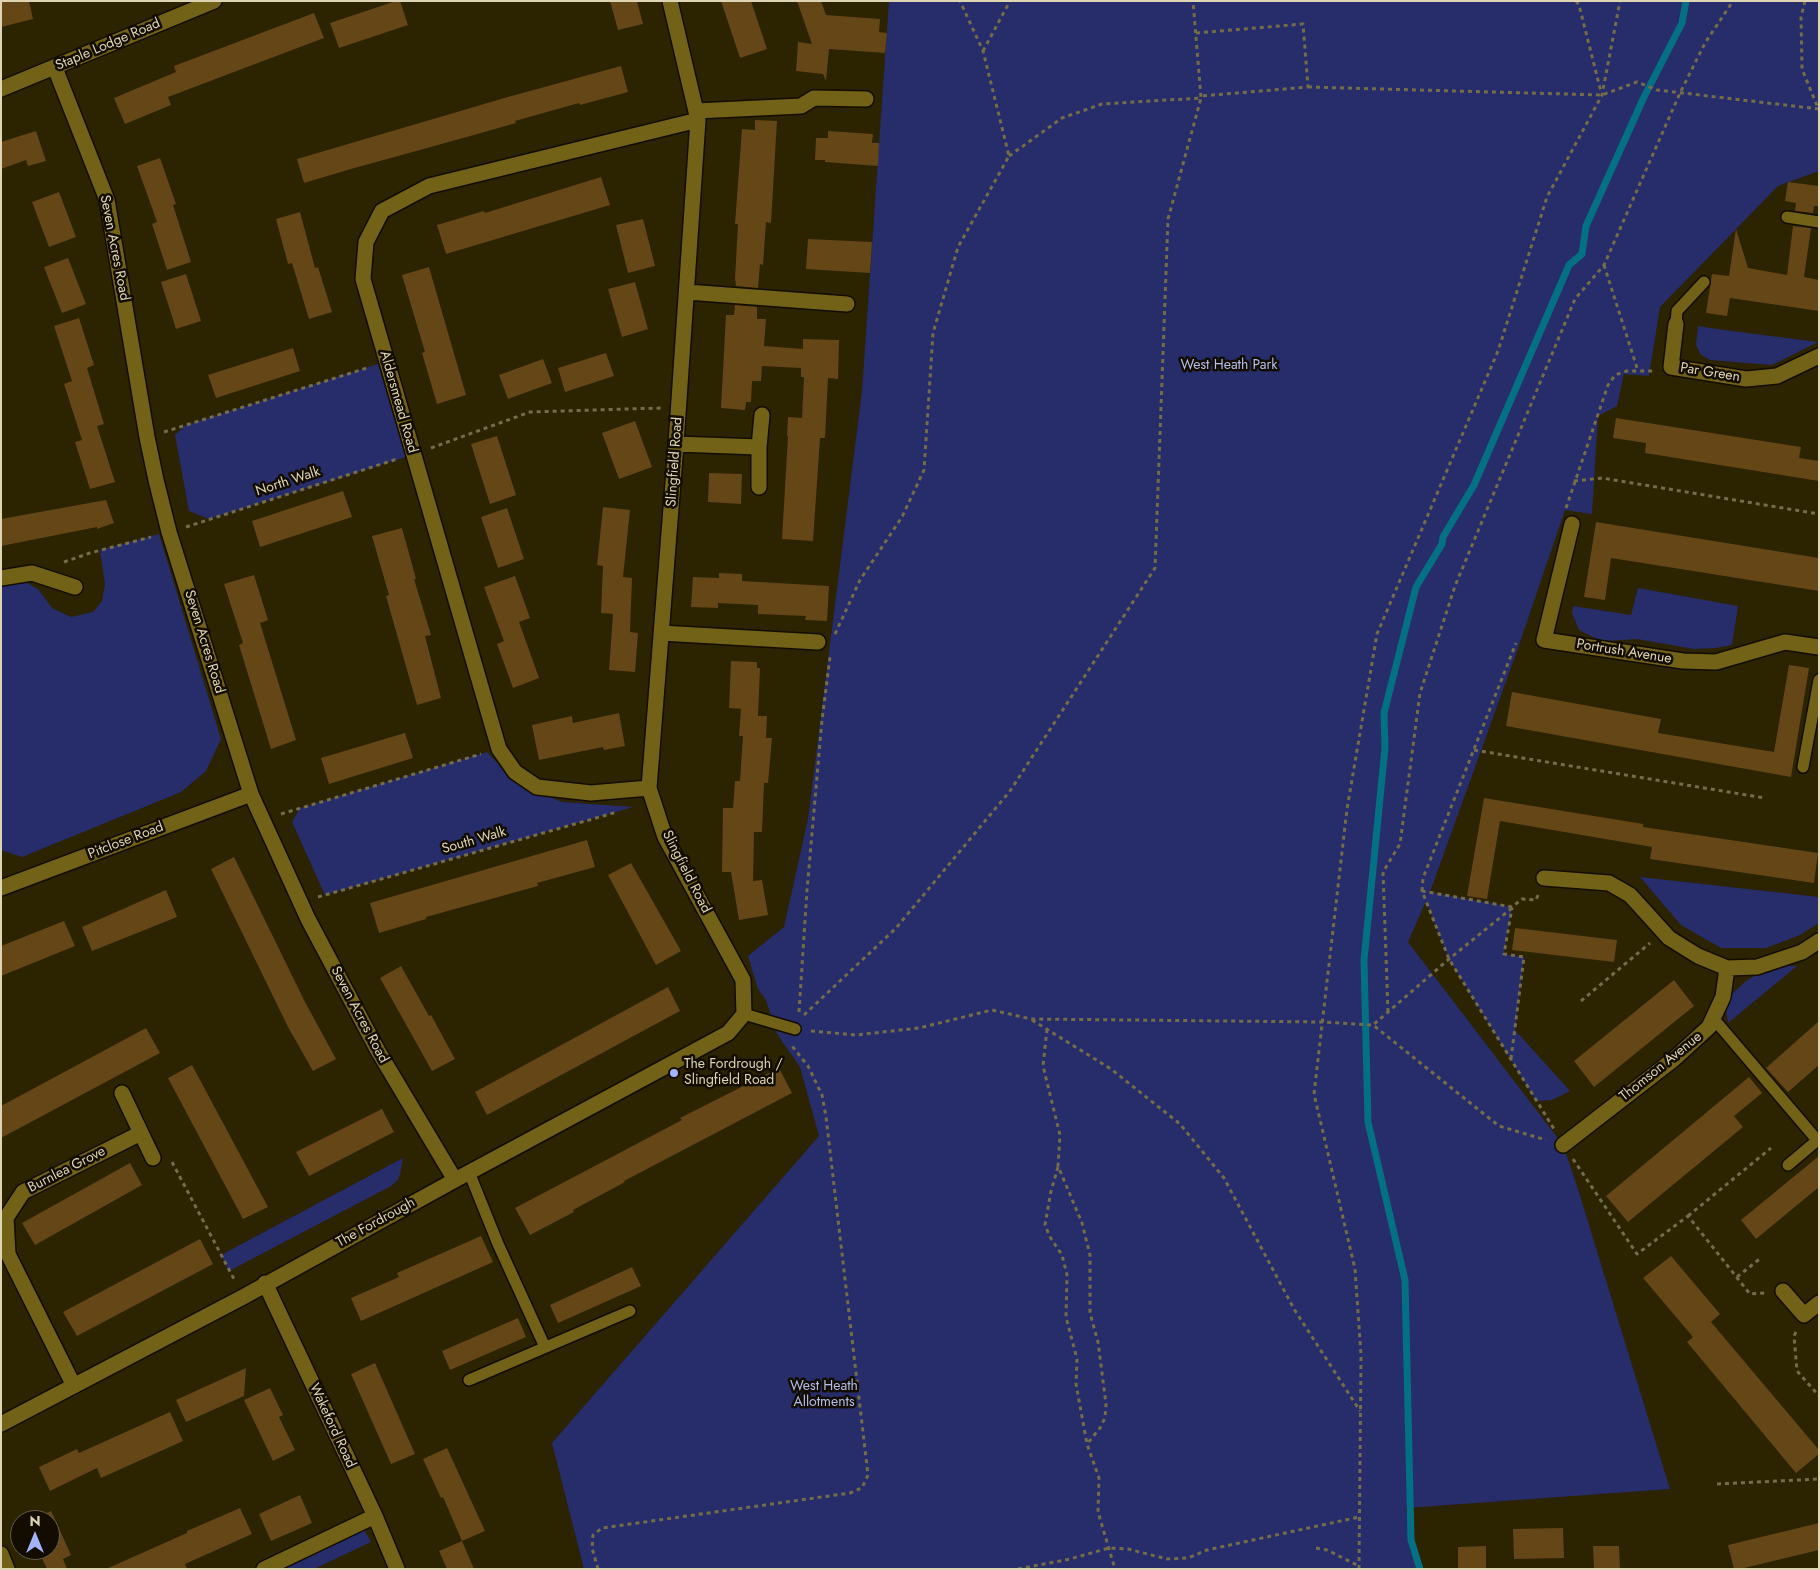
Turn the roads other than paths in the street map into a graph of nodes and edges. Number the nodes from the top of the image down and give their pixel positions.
1 (214, 1) edge
2 (670, 1) edge
3 (194, 5) edge
4 (54, 68) junction
5 (1, 89) edge
6 (866, 99) dead end
7 (697, 116) junction
8 (1787, 217) dead end
9 (1819, 222) edge
10 (1704, 282) dead end
11 (687, 292) junction
12 (847, 304) dead end
13 (1676, 324) joint
14 (1819, 356) edge
15 (762, 415) dead end
16 (676, 444) junction
17 (759, 447) junction
18 (759, 487) dead end
19 (1572, 524) road end
20 (1, 578) edge
21 (75, 587) dead end
22 (662, 633) junction
23 (825, 642) road end
24 (1819, 647) edge
25 (1819, 680) edge
26 (1803, 767) dead end
27 (650, 788) junction
28 (251, 794) junction
29 (1544, 878) road end
30 (1, 888) edge
31 (1819, 941) edge
32 (1727, 968) junction
33 (744, 1014) junction
34 (1713, 1018) junction
35 (795, 1029) road end
36 (122, 1093) dead end
37 (141, 1133) junction
38 (1818, 1140) edge
39 (1563, 1145) road end
40 (153, 1158) road end
41 (1788, 1165) dead end
42 (469, 1172) junction
43 (455, 1180) junction
44 (265, 1283) junction
45 (1783, 1291) road end
46 (1819, 1303) edge
47 (630, 1311) dead end
48 (545, 1347) junction
49 (469, 1380) dead end
50 (74, 1386) junction
51 (1, 1424) edge
52 (375, 1516) junction
53 (1, 1554) edge
54 (7, 1569) edge
55 (264, 1569) edge
56 (397, 1569) edge

1 - 3 street, Staple Lodge Road
2 - 7 street, Slingfield Road
3 - 4 street, Staple Lodge Road
4 - 5 street, Staple Lodge Road
4 - 28 street, Seven Acres Road
6 - 7 street
7 - 11 street, Slingfield Road
7 - 27 street, Aldersmead Road
8 - 9 lane
10 - 13 lane
11 - 12 street
11 - 16 street, Slingfield Road
13 - 14 street, Par Green
15 - 17 street
16 - 17 street
16 - 22 street, Slingfield Road
17 - 18 street
19 - 24 street, Portrush Avenue
20 - 21 street
22 - 23 street
22 - 27 street, Slingfield Road
25 - 26 lane
27 - 33 street, Slingfield Road
28 - 30 street, Pitclose Road
28 - 43 street, Seven Acres Road
29 - 32 street
31 - 32 street
32 - 34 street, Thomson Avenue
33 - 35 lane
33 - 42 street, The Fordrough
34 - 38 lane
34 - 39 street, Thomson Avenue
36 - 37 street
37 - 40 street
37 - 50 street, Burnlea Grove
38 - 41 lane
42 - 43 street, The Fordrough
42 - 48 lane
43 - 44 street, The Fordrough
44 - 50 street, The Fordrough
44 - 52 street, Wakeford Road
45 - 46 street
47 - 48 lane
48 - 49 lane
50 - 51 street, The Fordrough
52 - 55 street
52 - 56 street, Wakeford Road
53 - 54 street

